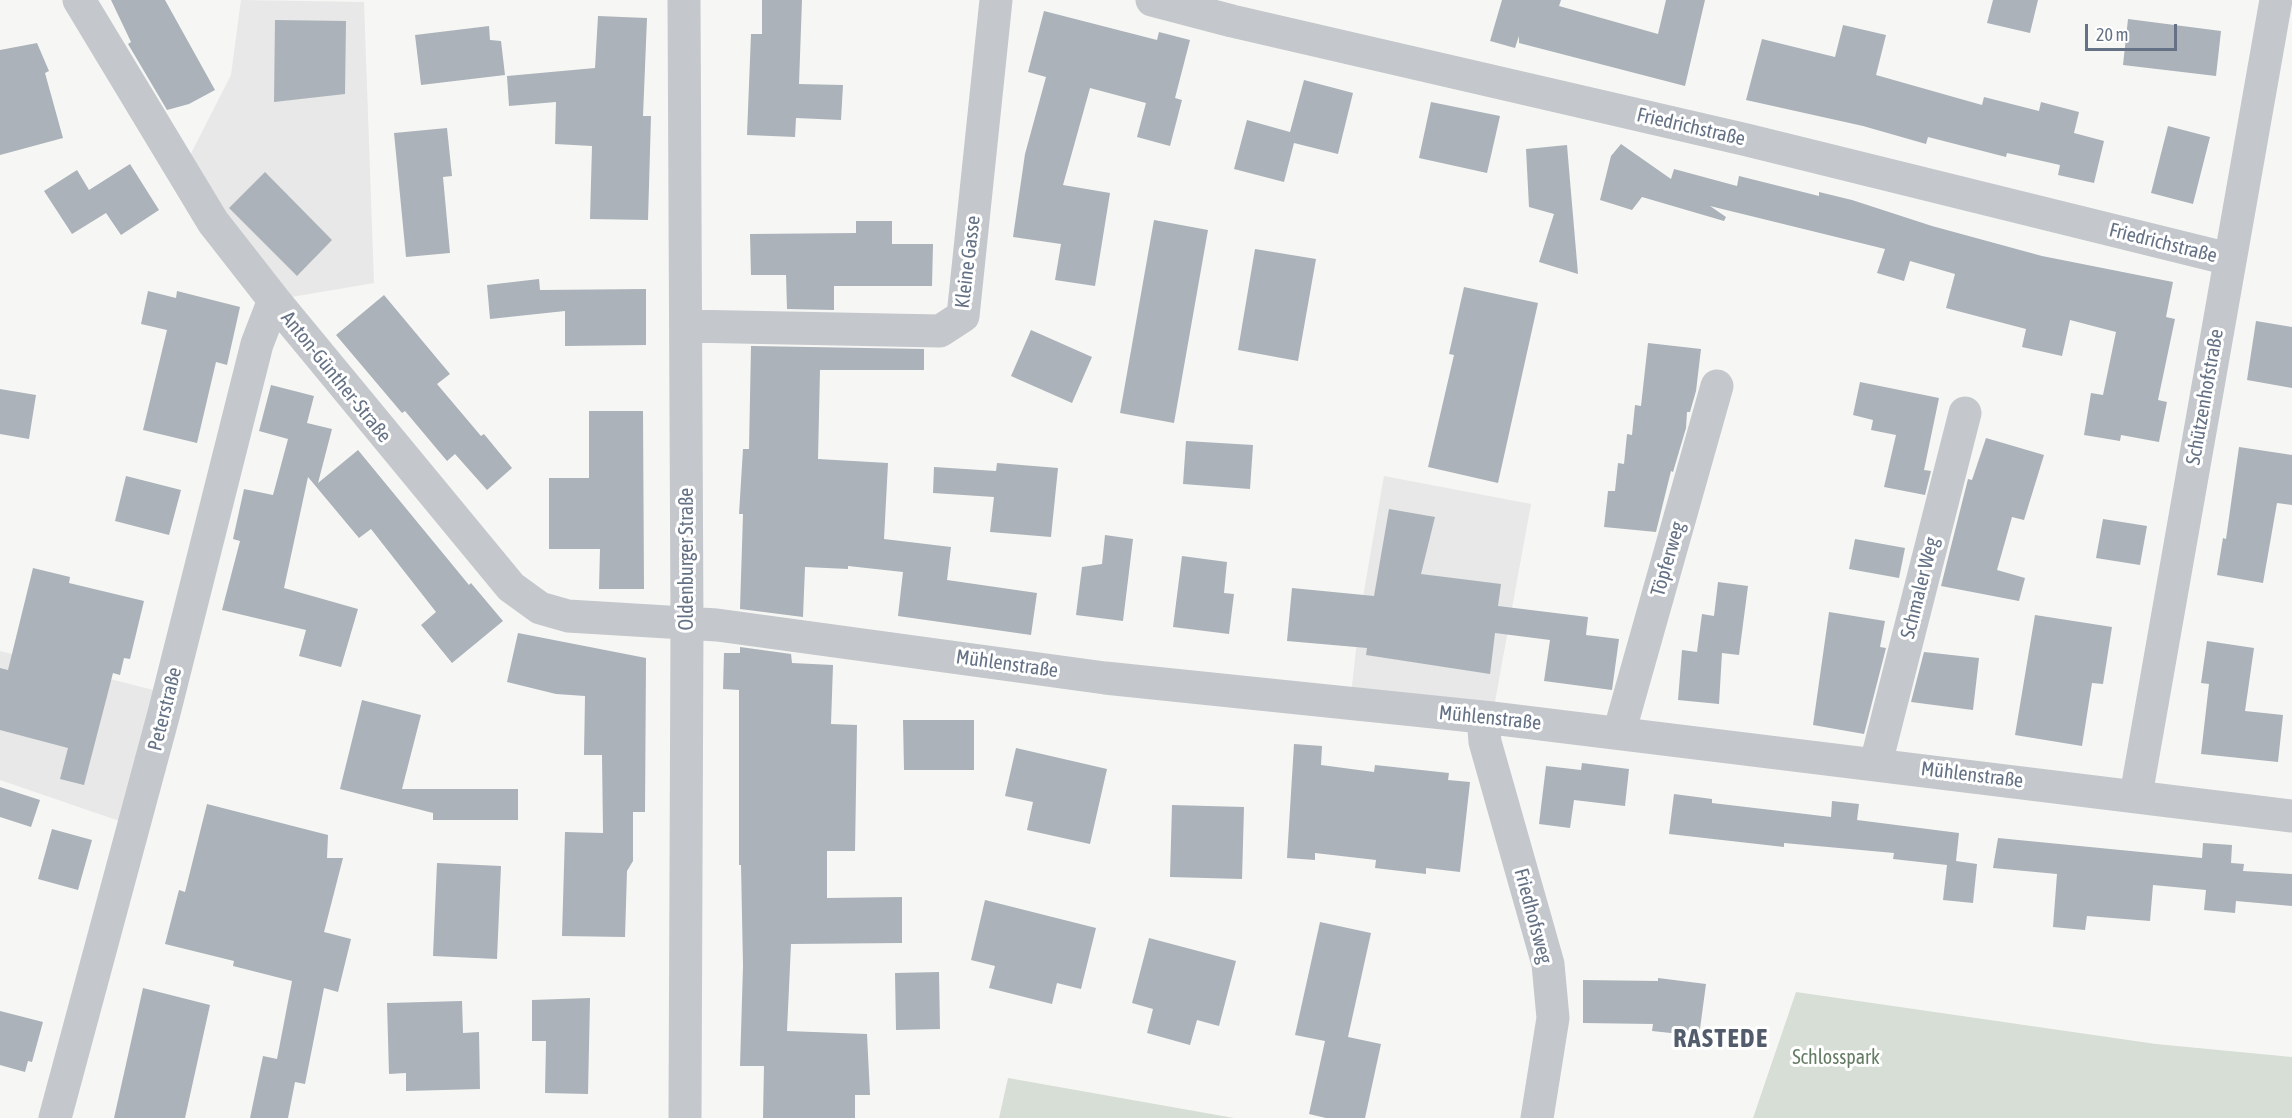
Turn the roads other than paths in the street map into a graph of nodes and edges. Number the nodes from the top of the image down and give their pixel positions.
1 (79, 0) edge
2 (684, 0) edge
3 (996, 0) edge
4 (1152, 0) edge
5 (2276, 0) edge
6 (2229, 259) junction
7 (274, 300) junction
8 (686, 326) junction
9 (1717, 386) dead end
10 (1965, 413) dead end
11 (687, 624) junction
12 (1483, 717) junction
13 (1619, 733) junction
14 (1876, 763) junction
15 (2136, 795) junction
16 (2292, 816) edge
17 (55, 1118) edge
18 (685, 1118) edge
19 (1537, 1118) edge

1 - 7 street, Anton-Günther-Straße
2 - 8 street, Oldenburger Straße
3 - 8 street, Kleine Gasse
4 - 6 street, Friedrichstraße
5 - 6 street, Schützenhofstraße
6 - 15 street, Schützenhofstraße
7 - 11 street, Anton-Günther-Straße
7 - 17 street, Peterstraße
8 - 11 street, Oldenburger Straße
9 - 13 street, Töpferweg
10 - 14 street, Schmaler Weg
11 - 12 street, Mühlenstraße
11 - 18 street, Oldenburger Straße
12 - 13 street, Mühlenstraße
12 - 19 street, Friedhofsweg
13 - 14 street, Mühlenstraße
14 - 15 street, Mühlenstraße
15 - 16 street, Mühlenstraße

